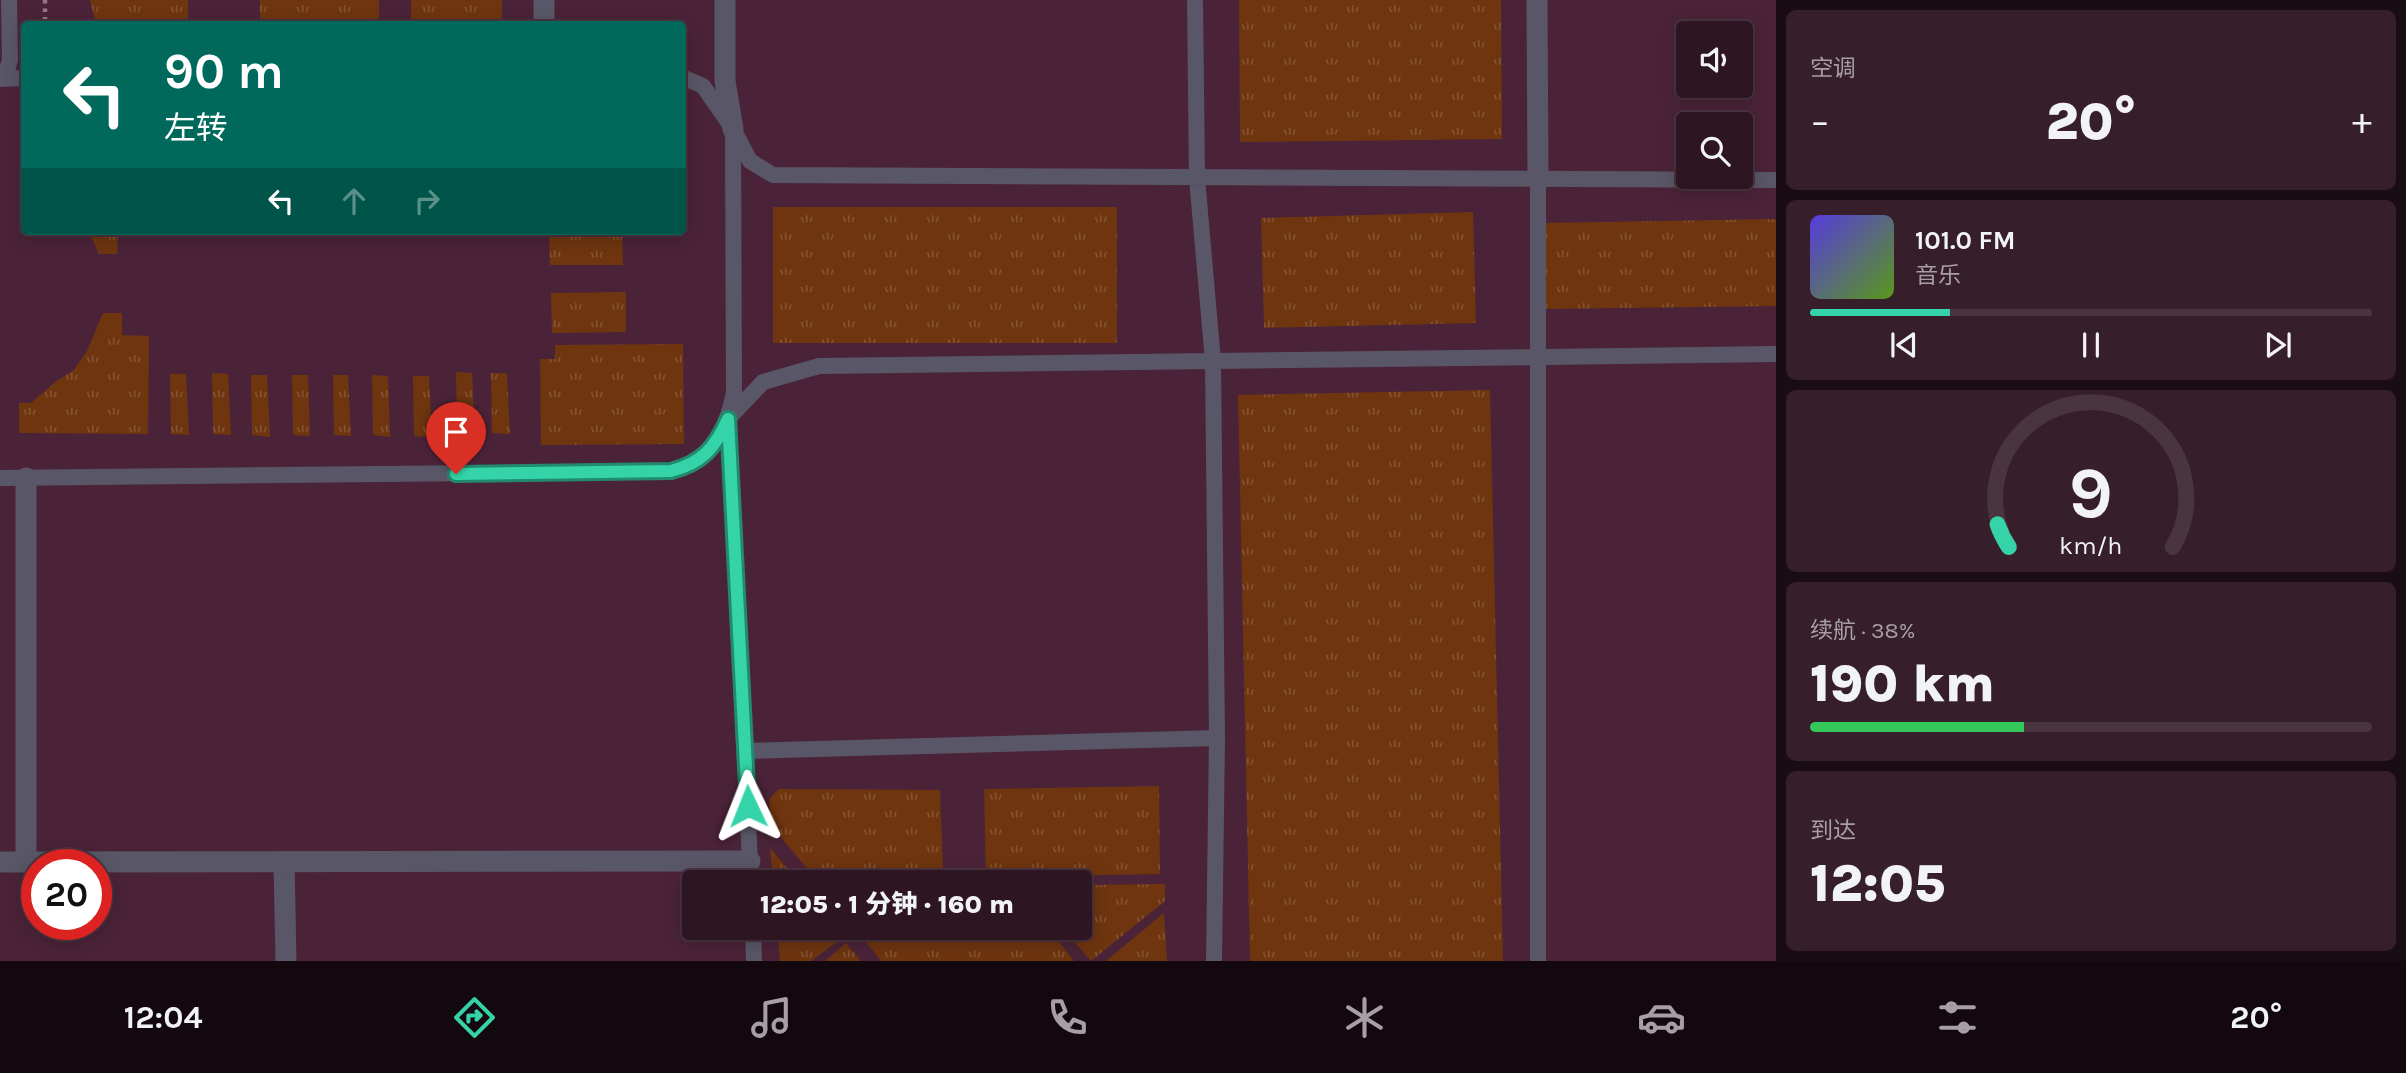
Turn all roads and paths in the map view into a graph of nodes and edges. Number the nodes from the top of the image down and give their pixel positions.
1 (9, 0) edge
2 (45, 0) edge
3 (544, 0) edge
4 (726, 0) edge
5 (1195, 0) edge
6 (1537, 0) edge
7 (45, 21) edge
8 (544, 21) edge
9 (0, 77) edge
10 (21, 78) edge
11 (686, 79) edge
12 (733, 129) junction
13 (1196, 177) junction
14 (1538, 179) junction
15 (1776, 180) edge
16 (1776, 354) edge
17 (1539, 357) junction
18 (1213, 361) junction
19 (728, 419) junction
20 (0, 478) edge
21 (26, 478) junction
22 (1217, 738) junction
23 (746, 751) junction
24 (26, 849) edge
25 (0, 862) edge
26 (21, 862) edge
27 (112, 862) edge
28 (284, 862) junction
29 (750, 870) edge
30 (682, 871) edge
31 (753, 940) edge
32 (285, 961) edge
33 (754, 961) edge
34 (1214, 961) edge
35 (1538, 961) edge

1 - 9 lane
2 - 7 path
3 - 8 street
4 - 12 street
5 - 13 lane
6 - 14 street
9 - 10 lane
11 - 12 lane
12 - 13 lane
12 - 19 lane
13 - 14 lane
13 - 18 lane
14 - 15 lane
14 - 17 lane
16 - 17 lane
17 - 18 lane
17 - 35 lane
18 - 19 lane
18 - 22 lane
19 - 21 lane
19 - 23 lane
20 - 21 lane
21 - 24 street
22 - 23 lane
22 - 34 lane
23 - 29 lane
25 - 26 street
27 - 28 street
28 - 30 street
28 - 32 street
31 - 33 lane

